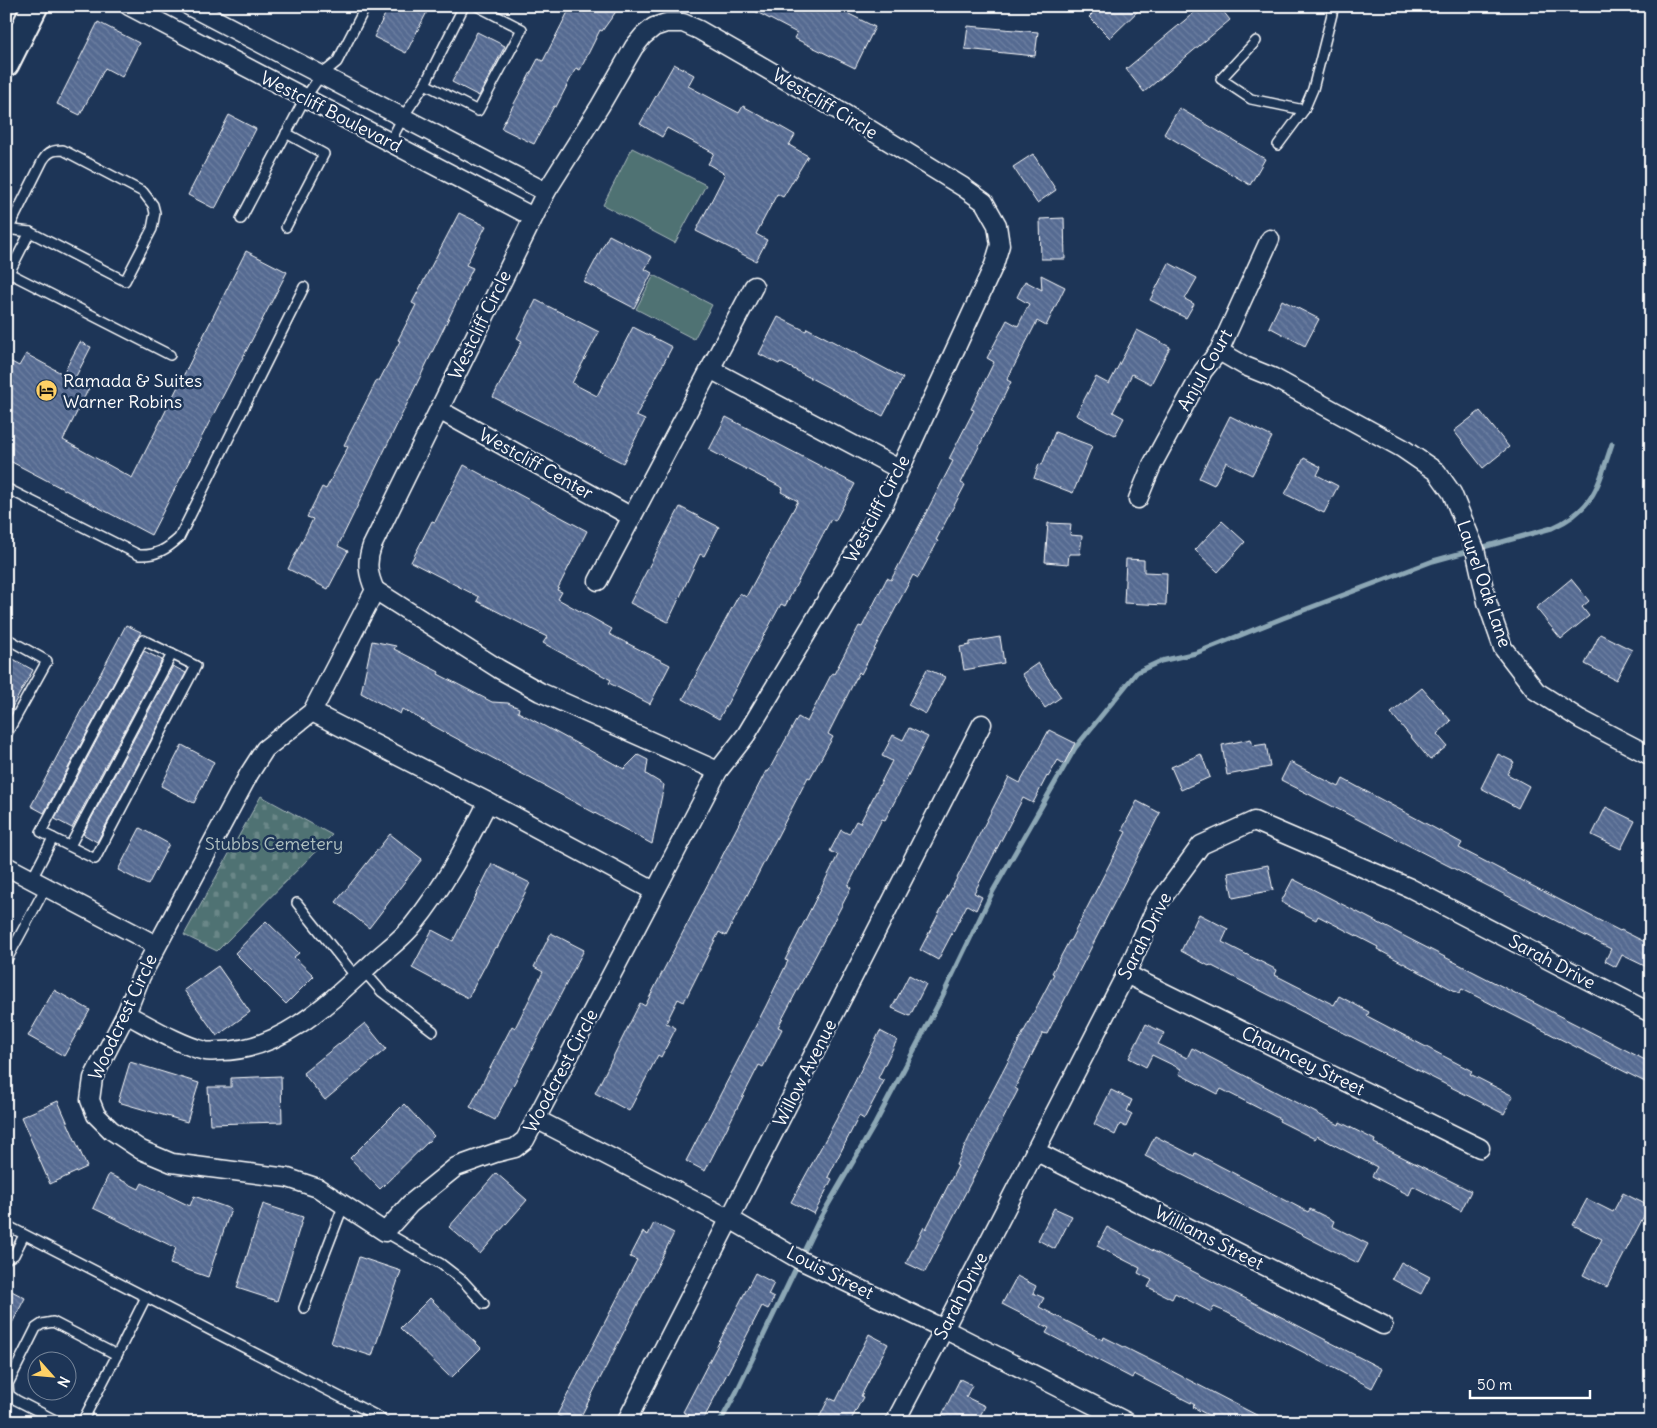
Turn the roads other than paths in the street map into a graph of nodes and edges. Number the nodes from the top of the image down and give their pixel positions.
1 (34, 6) edge
2 (129, 6) edge
3 (189, 6) edge
4 (366, 6) edge
5 (464, 6) edge
6 (477, 6) edge
7 (1334, 6) edge
8 (1256, 41) dead end
9 (6, 64) edge
10 (321, 75) junction
11 (425, 84) junction
12 (305, 98) junction
13 (1304, 110) junction
14 (403, 117) junction
15 (286, 133) junction
16 (390, 142) junction
17 (1278, 145) dead end
18 (546, 192) junction
19 (533, 217) junction
20 (241, 220) dead end
21 (286, 227) dead end
22 (8, 229) edge
23 (30, 232) junction
24 (1270, 240) dead end
25 (8, 276) edge
26 (754, 286) dead end
27 (304, 287) dead end
28 (1218, 351) junction
29 (170, 355) dead end
30 (710, 369) junction
31 (439, 410) junction
32 (899, 469) junction
33 (6, 488) edge
34 (1138, 499) dead end
35 (632, 517) junction
36 (598, 581) dead end
37 (374, 590) junction
38 (6, 638) edge
39 (172, 654) junction
40 (312, 712) junction
41 (982, 724) dead end
42 (6, 735) edge
43 (1651, 756) edge
44 (718, 771) junction
45 (488, 802) junction
46 (53, 838) junction
47 (70, 846) junction
48 (6, 866) edge
49 (39, 883) junction
50 (654, 892) junction
51 (297, 903) dead end
52 (156, 945) junction
53 (6, 961) edge
54 (360, 974) junction
55 (1126, 974) junction
56 (1651, 1013) edge
57 (126, 1014) junction
58 (433, 1030) dead end
59 (536, 1119) junction
60 (1480, 1148) dead end
61 (1035, 1151) junction
62 (344, 1204) junction
63 (730, 1219) junction
64 (6, 1225) edge
65 (386, 1232) junction
66 (24, 1235) junction
67 (6, 1259) edge
68 (146, 1297) junction
69 (484, 1304) dead end
70 (304, 1308) dead end
71 (1383, 1325) dead end
72 (944, 1329) junction
73 (117, 1355) junction
74 (58, 1422) edge
75 (82, 1422) edge
76 (384, 1422) edge
77 (626, 1422) edge
78 (895, 1422) edge
79 (1127, 1422) edge

1 - 9 main road
2 - 12 street, Westcliff Boulevard
3 - 10 street, Westcliff Boulevard
4 - 10 lane
5 - 11 lane
6 - 11 lane
7 - 13 lane
8 - 13 lane
10 - 12 lane
10 - 14 street, Westcliff Boulevard
11 - 14 lane
12 - 15 lane
12 - 16 street, Westcliff Boulevard
13 - 17 lane
14 - 16 lane
14 - 18 street, Westcliff Boulevard
15 - 20 lane
15 - 21 lane
16 - 19 street, Westcliff Boulevard
18 - 19 street, Westcliff Circle
18 - 32 street, Westcliff Circle
19 - 31 street, Westcliff Circle
22 - 23 lane
22 - 23 lane
23 - 25 lane
24 - 28 street, Anjul Court
25 - 29 lane
26 - 30 street
27 - 33 lane
28 - 34 street, Anjul Court
28 - 43 street, Laurel Oak Lane
30 - 32 street
30 - 35 street
31 - 35 street, Westcliff Center
31 - 37 street, Westcliff Circle
32 - 44 street, Westcliff Circle
35 - 36 street
37 - 40 street
37 - 44 street
38 - 42 lane
39 - 46 lane
39 - 47 lane
39 - 47 lane
40 - 45 street
40 - 52 street, Woodcrest Circle
41 - 63 street, Willow Avenue
44 - 50 street, Westcliff Circle
45 - 50 street
45 - 54 street
46 - 47 lane
46 - 49 lane
48 - 49 street
49 - 52 street
49 - 53 lane
50 - 59 street, Woodcrest Circle
51 - 54 lane
52 - 57 street, Woodcrest Circle
54 - 57 street
54 - 58 lane
55 - 56 street, Sarah Drive
55 - 60 street, Chauncey Street
55 - 61 street, Sarah Drive
57 - 62 street, Woodcrest Circle
59 - 63 street, Louis Street
59 - 65 street, Woodcrest Circle
61 - 71 street, Williams Street
61 - 72 street, Sarah Drive
62 - 65 street, Woodcrest Circle
62 - 70 lane
63 - 72 street, Louis Street
63 - 77 street, Willow Avenue
64 - 66 lane
65 - 69 lane
66 - 67 lane
66 - 68 lane
68 - 73 lane
68 - 76 lane
72 - 78 street, Sarah Drive
72 - 79 street, Louis Street
73 - 74 lane
73 - 75 lane

